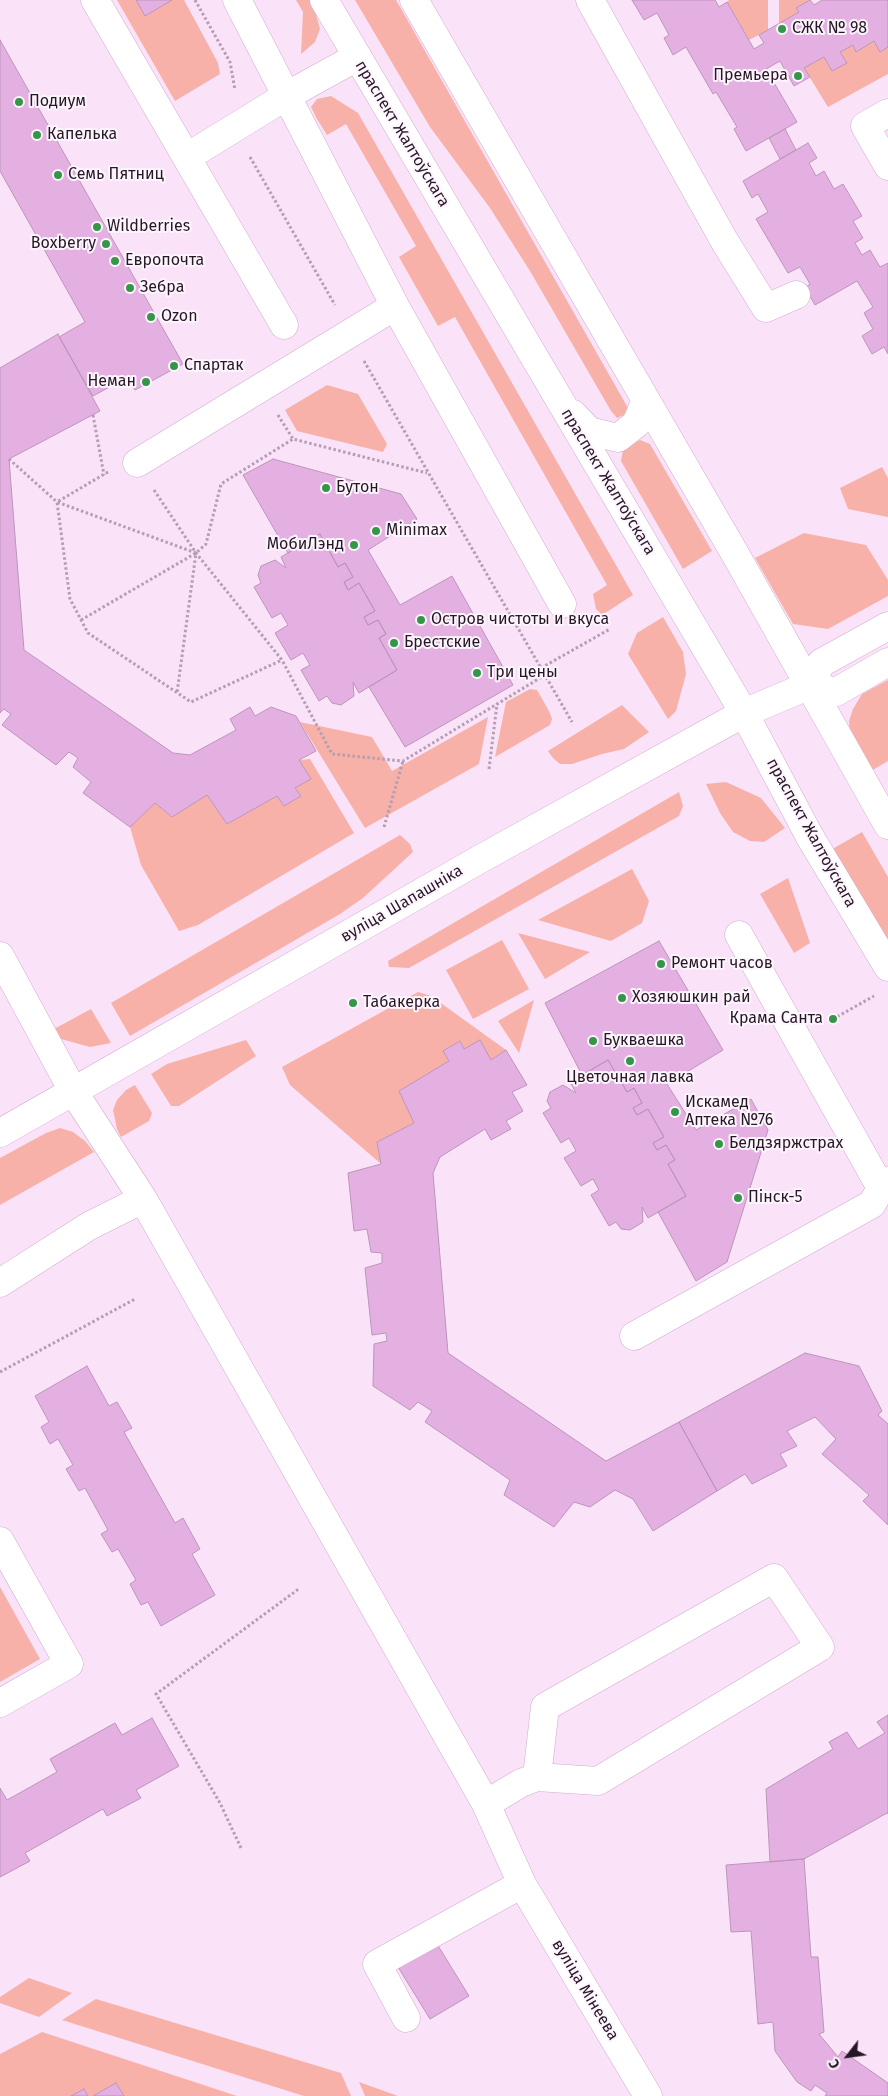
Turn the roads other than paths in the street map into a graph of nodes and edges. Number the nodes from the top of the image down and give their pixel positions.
1 (95, 0) edge
2 (237, 0) edge
3 (324, 0) edge
4 (414, 0) edge
5 (590, 0) edge
6 (357, 57) junction
7 (288, 95) junction
8 (888, 113) edge
9 (187, 157) junction
10 (888, 166) edge
11 (796, 296) dead end
12 (394, 306) junction
13 (284, 325) dead end
14 (646, 400) junction
15 (560, 401) junction
16 (137, 463) road end
17 (562, 604) dead end
18 (888, 626) edge
19 (888, 662) edge
20 (810, 685) junction
21 (744, 713) junction
22 (888, 825) edge
23 (739, 936) dead end
24 (0, 956) edge
25 (884, 980) edge
26 (10, 997) edge
27 (73, 1091) junction
28 (0, 1133) edge
29 (885, 1185) edge
30 (143, 1199) junction
31 (0, 1283) edge
32 (634, 1336) dead end
33 (0, 1540) edge
34 (0, 1703) edge
35 (537, 1776) junction
36 (486, 1804) junction
37 (522, 1884) junction
38 (406, 2018) dead end
39 (648, 2096) edge

1 - 9 main road
2 - 7 main road
3 - 6 main road, праспект Жалтоўскага
4 - 14 main road
5 - 11 main road
6 - 7 main road
6 - 15 main road, праспект Жалтоўскага
7 - 9 main road
7 - 12 main road
8 - 10 main road
9 - 13 main road
12 - 16 main road
12 - 17 main road
14 - 15 main road
14 - 20 main road
15 - 21 main road, праспект Жалтоўскага
18 - 20 main road
19 - 20 main road
20 - 21 main road, вуліца Шапашніка
20 - 22 main road
21 - 25 main road, праспект Жалтоўскага
21 - 27 main road, вуліца Шапашніка
23 - 29 main road
24 - 26 main road, вуліца Мінеева
26 - 27 main road, вуліца Мінеева
27 - 28 main road, вуліца Шапашніка
27 - 30 main road, вуліца Мінеева
29 - 32 main road
30 - 31 main road
30 - 36 main road, вуліца Мінеева
33 - 34 main road
35 - 35 main road
35 - 36 main road
36 - 37 main road, вуліца Мінеева
37 - 38 main road
37 - 39 main road, вуліца Мінеева

